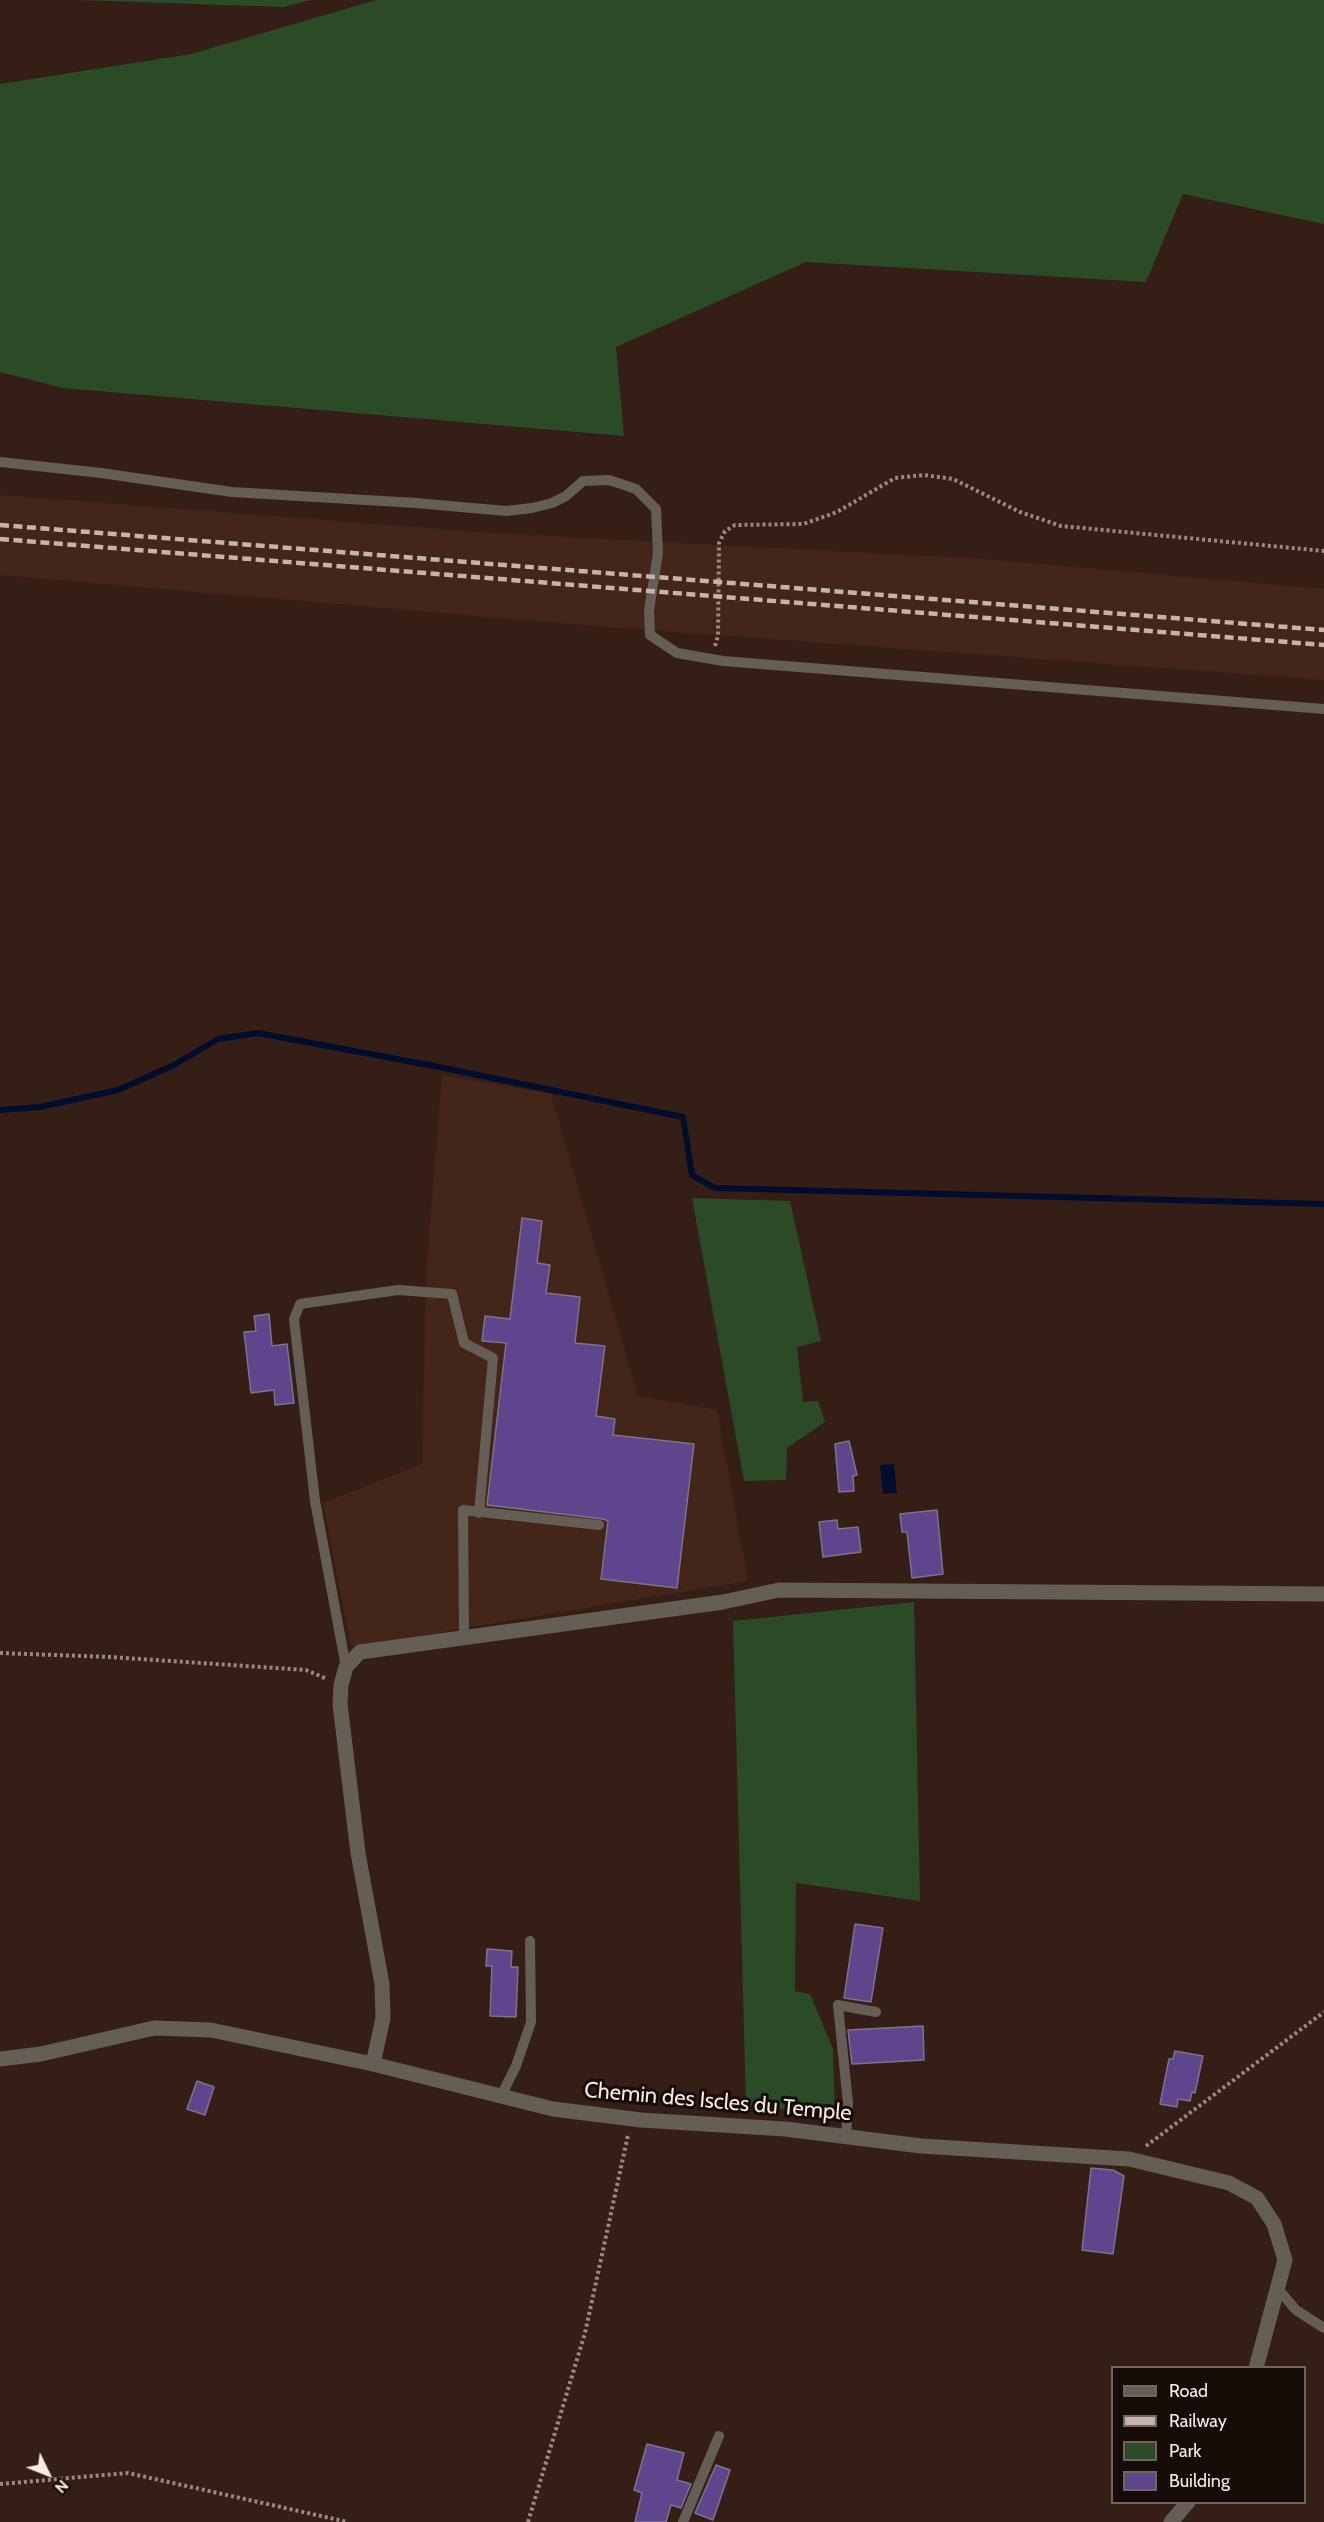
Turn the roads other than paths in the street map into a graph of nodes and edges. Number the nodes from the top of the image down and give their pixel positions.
1 (0, 462) edge
2 (1324, 709) edge
3 (479, 1513) junction
4 (599, 1525) dead end
5 (1324, 1594) edge
6 (464, 1637) junction
7 (346, 1667) junction
8 (530, 1941) dead end
9 (876, 2012) dead end
10 (0, 2059) edge
11 (373, 2064) junction
12 (501, 2096) junction
13 (846, 2137) junction
14 (1278, 2289) junction
15 (1324, 2328) edge
16 (1256, 2366) edge
17 (719, 2436) dead end
18 (1186, 2504) edge
19 (683, 2522) edge
20 (1172, 2522) edge

1 - 2 lane
3 - 4 lane
3 - 6 lane
3 - 7 lane
5 - 6 street
6 - 7 street
7 - 11 street
8 - 12 lane
9 - 13 lane
10 - 11 street, Chemin des Iscles du Temple
11 - 12 street, Chemin des Iscles du Temple
12 - 13 street, Chemin des Iscles du Temple
13 - 14 street, Chemin des Iscles du Temple
14 - 15 lane
14 - 16 street, Chemin des Iscles du Temple
17 - 19 lane
18 - 20 street

